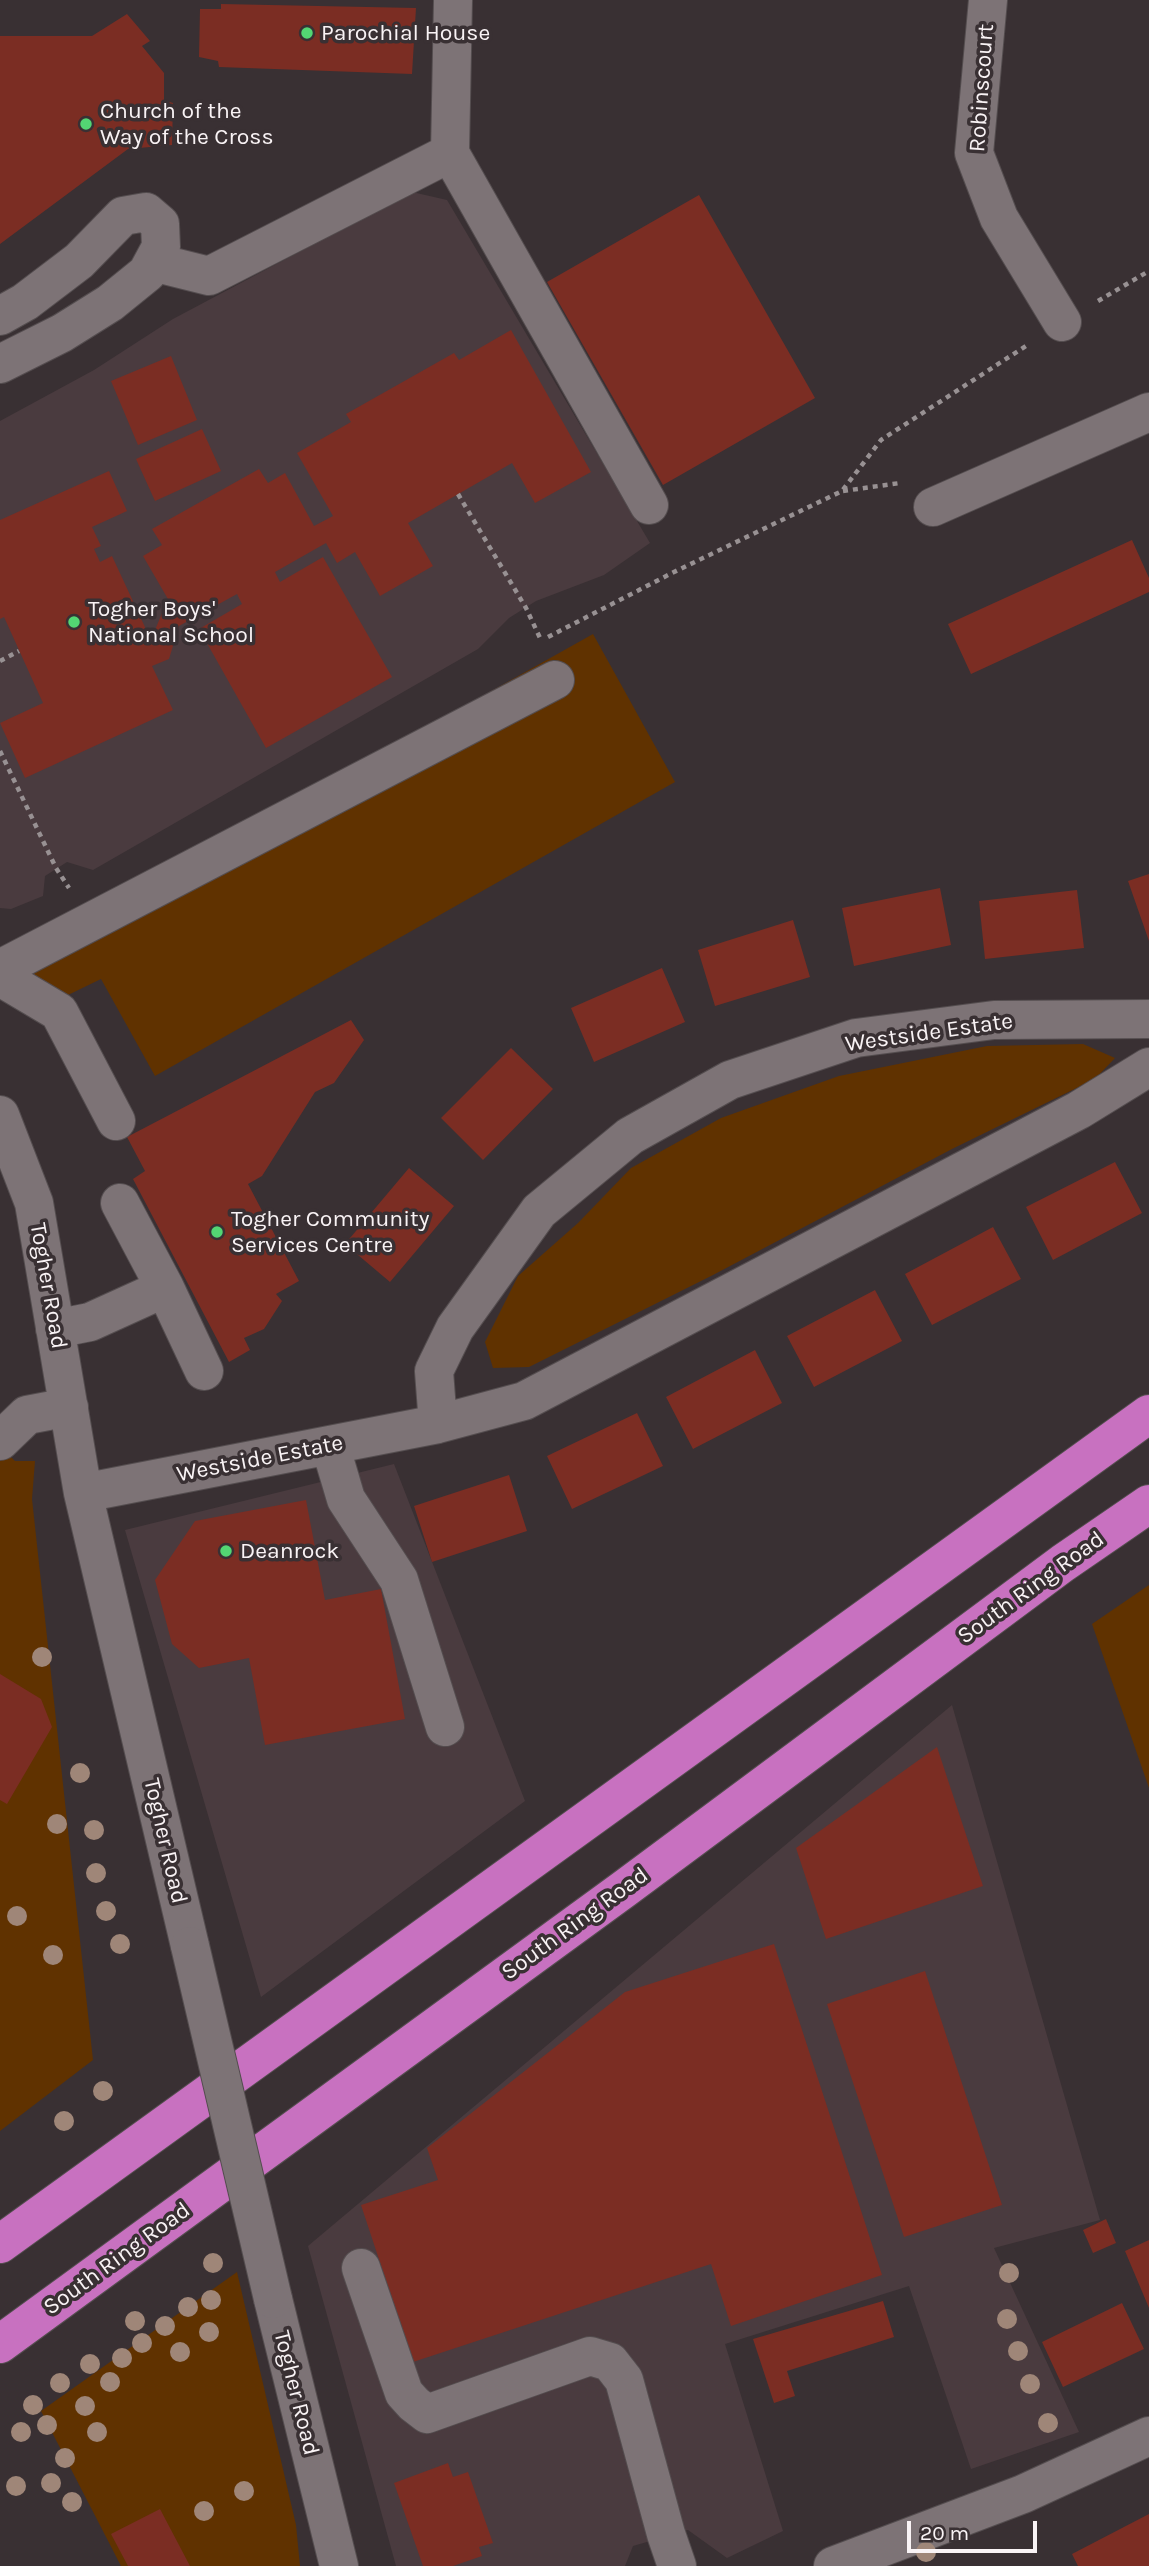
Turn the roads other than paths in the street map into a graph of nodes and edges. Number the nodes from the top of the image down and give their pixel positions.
1 (453, 0) edge
2 (988, 0) edge
3 (450, 153) junction
4 (153, 262) junction
5 (0, 316) edge
6 (1062, 322) road end
7 (0, 364) edge
8 (1149, 412) edge
9 (649, 505) dead end
10 (933, 507) road end
11 (555, 680) dead end
12 (0, 969) edge
13 (0, 977) edge
14 (1149, 1019) edge
15 (1149, 1067) edge
16 (0, 1115) edge
17 (116, 1121) dead end
18 (120, 1203) dead end
19 (165, 1288) junction
20 (55, 1329) junction
21 (204, 1371) dead end
22 (68, 1407) junction
23 (1149, 1414) edge
24 (438, 1424) junction
25 (0, 1441) edge
26 (330, 1445) junction
27 (83, 1493) junction
28 (1149, 1504) edge
29 (445, 1727) dead end
30 (0, 2244) edge
31 (361, 2268) dead end
32 (0, 2344) edge
33 (1149, 2436) edge
34 (338, 2566) edge
35 (677, 2566) edge
36 (833, 2566) edge

1 - 3 street
2 - 6 street, Robinscourt
3 - 4 street
3 - 9 street
4 - 5 street
4 - 7 street
8 - 10 street
11 - 12 street
13 - 17 street
14 - 24 street, Westside Estate
15 - 24 street, Westside Estate
16 - 20 street, Togher Road
18 - 19 street
19 - 20 street
19 - 21 street
20 - 22 street, Togher Road
22 - 25 street
22 - 27 street, Togher Road
23 - 30 highway
24 - 26 street, Westside Estate
26 - 27 street, Westside Estate
26 - 29 street
27 - 34 street, Togher Road, bridge
28 - 32 highway, South Ring Road
31 - 35 street
33 - 36 street

